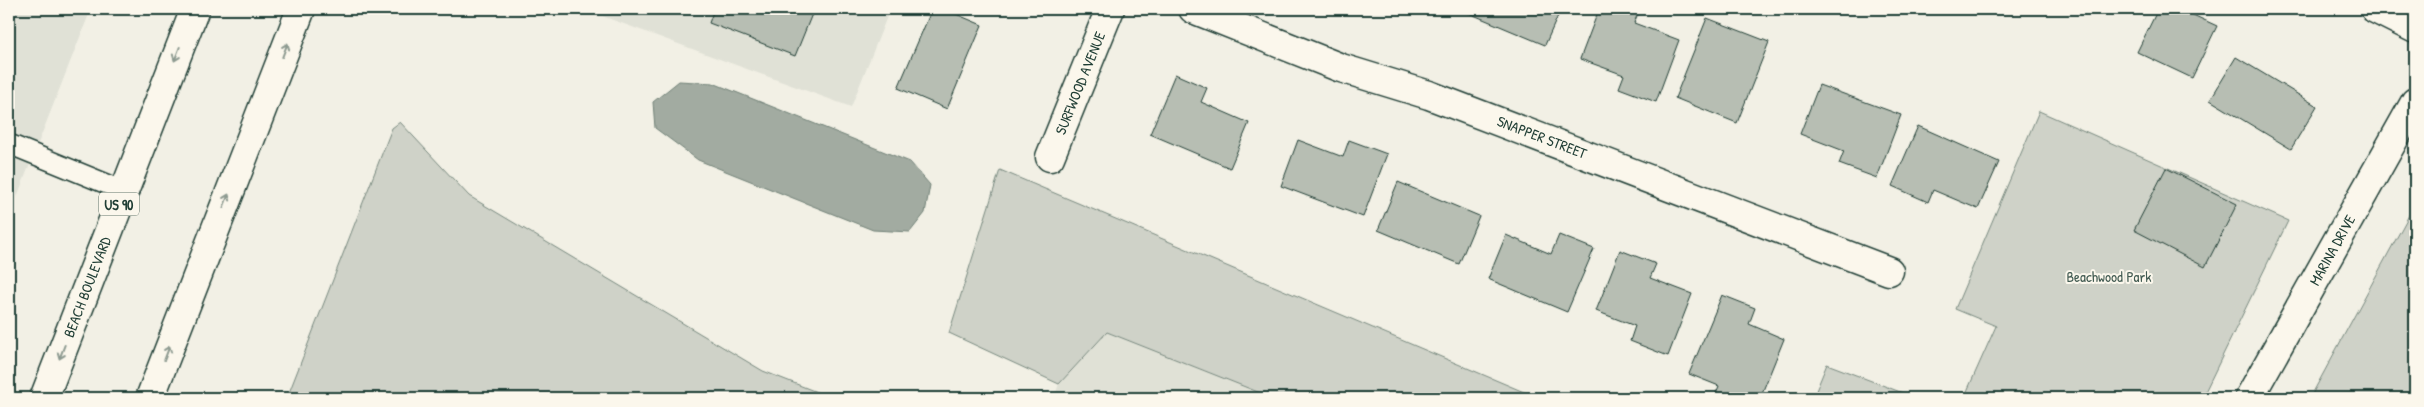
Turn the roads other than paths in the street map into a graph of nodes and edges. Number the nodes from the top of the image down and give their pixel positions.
1 (195, 9) edge
2 (301, 9) edge
3 (1110, 9) edge
4 (1193, 9) edge
5 (2375, 9) edge
6 (2415, 29) edge
7 (2415, 102) edge
8 (9, 144) edge
9 (1050, 157) dead end
10 (124, 191) junction
11 (1889, 271) dead end
12 (44, 398) edge
13 (150, 398) edge
14 (2249, 398) edge

1 -> 10 main road, BEACH BOULEVARD / US 90
13 -> 2 main road
3 - 9 main road, SURFWOOD AVENUE
4 - 11 main road, SNAPPER STREET
5 - 6 main road
7 - 14 main road, MARINA DRIVE
8 - 10 lane
10 -> 12 main road, BEACH BOULEVARD / US 90

